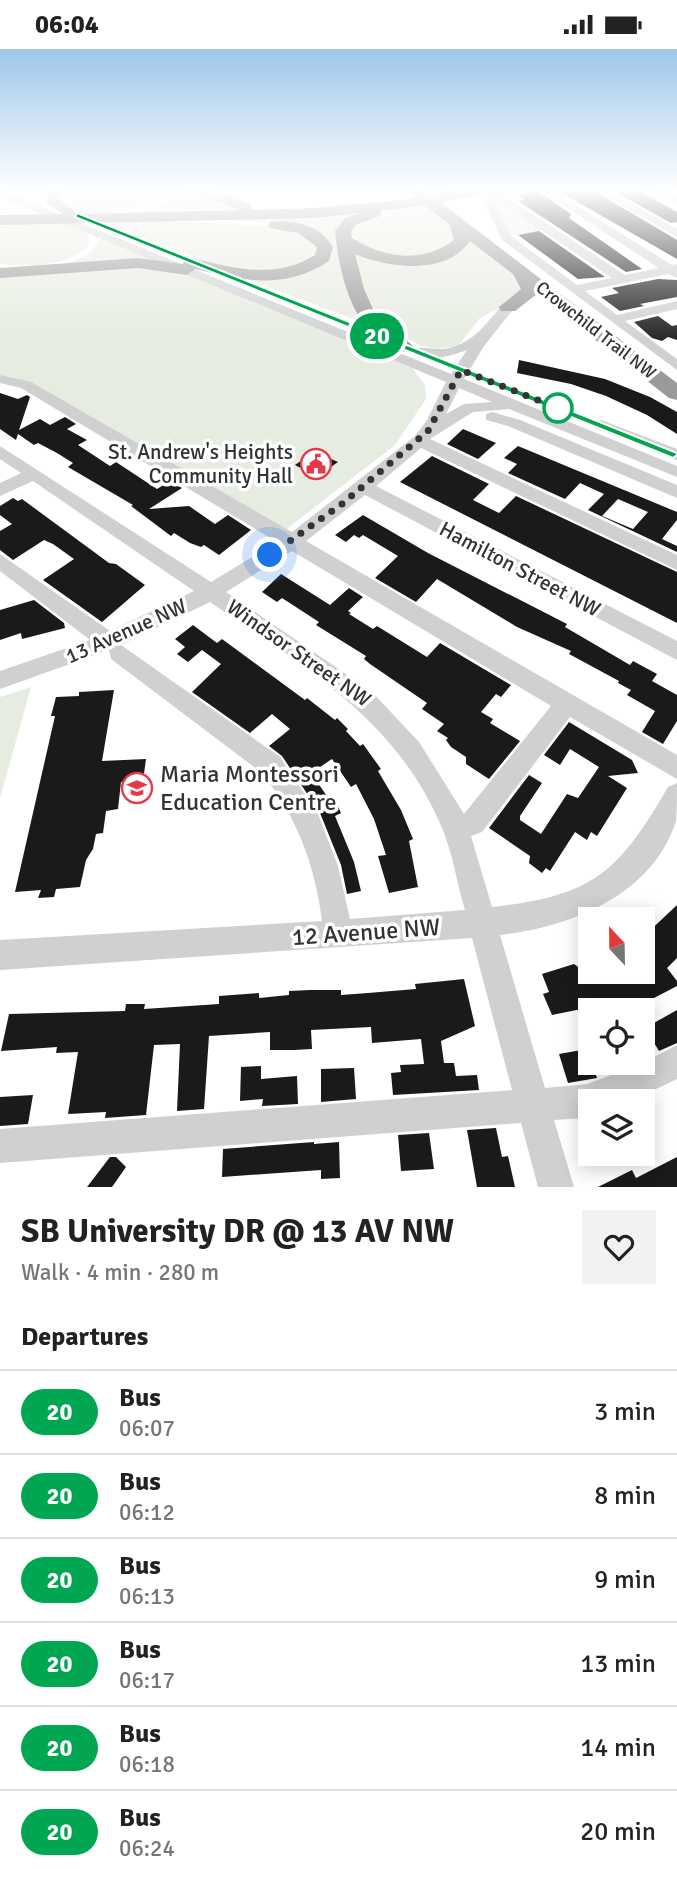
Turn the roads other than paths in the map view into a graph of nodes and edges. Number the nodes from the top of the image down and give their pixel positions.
1 (93, 242) edge
2 (124, 242) edge
3 (136, 242) edge
4 (321, 242) edge
5 (344, 242) edge
6 (348, 242) edge
7 (461, 242) edge
8 (482, 242) edge
9 (512, 242) edge
10 (513, 242) edge
11 (569, 242) edge
12 (630, 242) edge
13 (0, 266) edge
14 (189, 266) junction
15 (519, 270) junction
16 (675, 270) edge
17 (0, 273) edge
18 (624, 280) junction
19 (576, 289) junction
20 (677, 305) edge
21 (508, 307) joint
22 (615, 320) junction
23 (482, 339) junction
24 (677, 349) edge
25 (409, 352) junction
26 (659, 353) junction
27 (677, 366) edge
28 (677, 375) edge
29 (458, 376) junction
30 (0, 379) edge
31 (677, 393) edge
32 (443, 405) junction
33 (528, 410) junction
34 (492, 418) dead end
35 (423, 435) junction
36 (0, 451) edge
37 (677, 455) edge
38 (677, 472) edge
39 (33, 474) junction
40 (364, 487) junction
41 (0, 490) edge
42 (677, 492) edge
43 (291, 541) junction
44 (0, 561) edge
45 (677, 563) edge
46 (22, 577) junction
47 (0, 584) edge
48 (211, 591) junction
49 (114, 648) junction
50 (677, 651) edge
51 (0, 680) edge
52 (567, 703) junction
53 (677, 768) edge
54 (677, 795) edge
55 (456, 829) junction
56 (485, 924) junction
57 (338, 934) junction
58 (0, 955) edge
59 (677, 1061) edge
60 (535, 1107) junction
61 (0, 1146) edge
62 (556, 1187) edge

1 - 13 highway
2 - 14 street
3 - 14 street
4 - 14 highway
5 - 25 highway
6 - 7 highway
8 - 15 highway, Crowchild Trail NW
9 - 28 highway, Crowchild Trail NW
10 - 19 street
11 - 18 street
12 - 16 street
14 - 17 highway
14 - 25 street
15 - 21 highway
15 - 31 highway, Crowchild Trail NW
16 - 18 street
18 - 19 street
19 - 22 street
20 - 22 street
21 - 23 street, 13 Avenue NW
22 - 26 street
23 - 25 street
23 - 29 street, 13 Avenue NW
24 - 26 street
25 - 29 street
25 - 32 street
26 - 27 street
29 - 32 street, 13 Avenue NW
29 - 33 street
29 - 37 street
30 - 43 street
32 - 35 street, 13 Avenue NW
33 - 35 street
33 - 38 street
34 - 42 street
35 - 40 street, 13 Avenue NW
35 - 45 street
36 - 39 street, Windsor Street NW
39 - 41 street
39 - 48 street, Windsor Street NW
40 - 43 street, 13 Avenue NW
40 - 50 street, Hamilton Street NW
43 - 48 street, 13 Avenue NW
43 - 52 street
44 - 46 street
46 - 47 street
46 - 49 street
48 - 49 street, 13 Avenue NW
48 - 55 street, Windsor Street NW
49 - 51 street, 13 Avenue NW
49 - 57 street
52 - 53 street
52 - 55 street
54 - 56 street, 12 Avenue NW
55 - 56 street, Windsor Street NW
56 - 57 street, 12 Avenue NW
56 - 60 street, Windsor Street NW
57 - 58 street, 12 Avenue NW
59 - 60 street
60 - 61 street
60 - 62 street, Windsor Street NW

